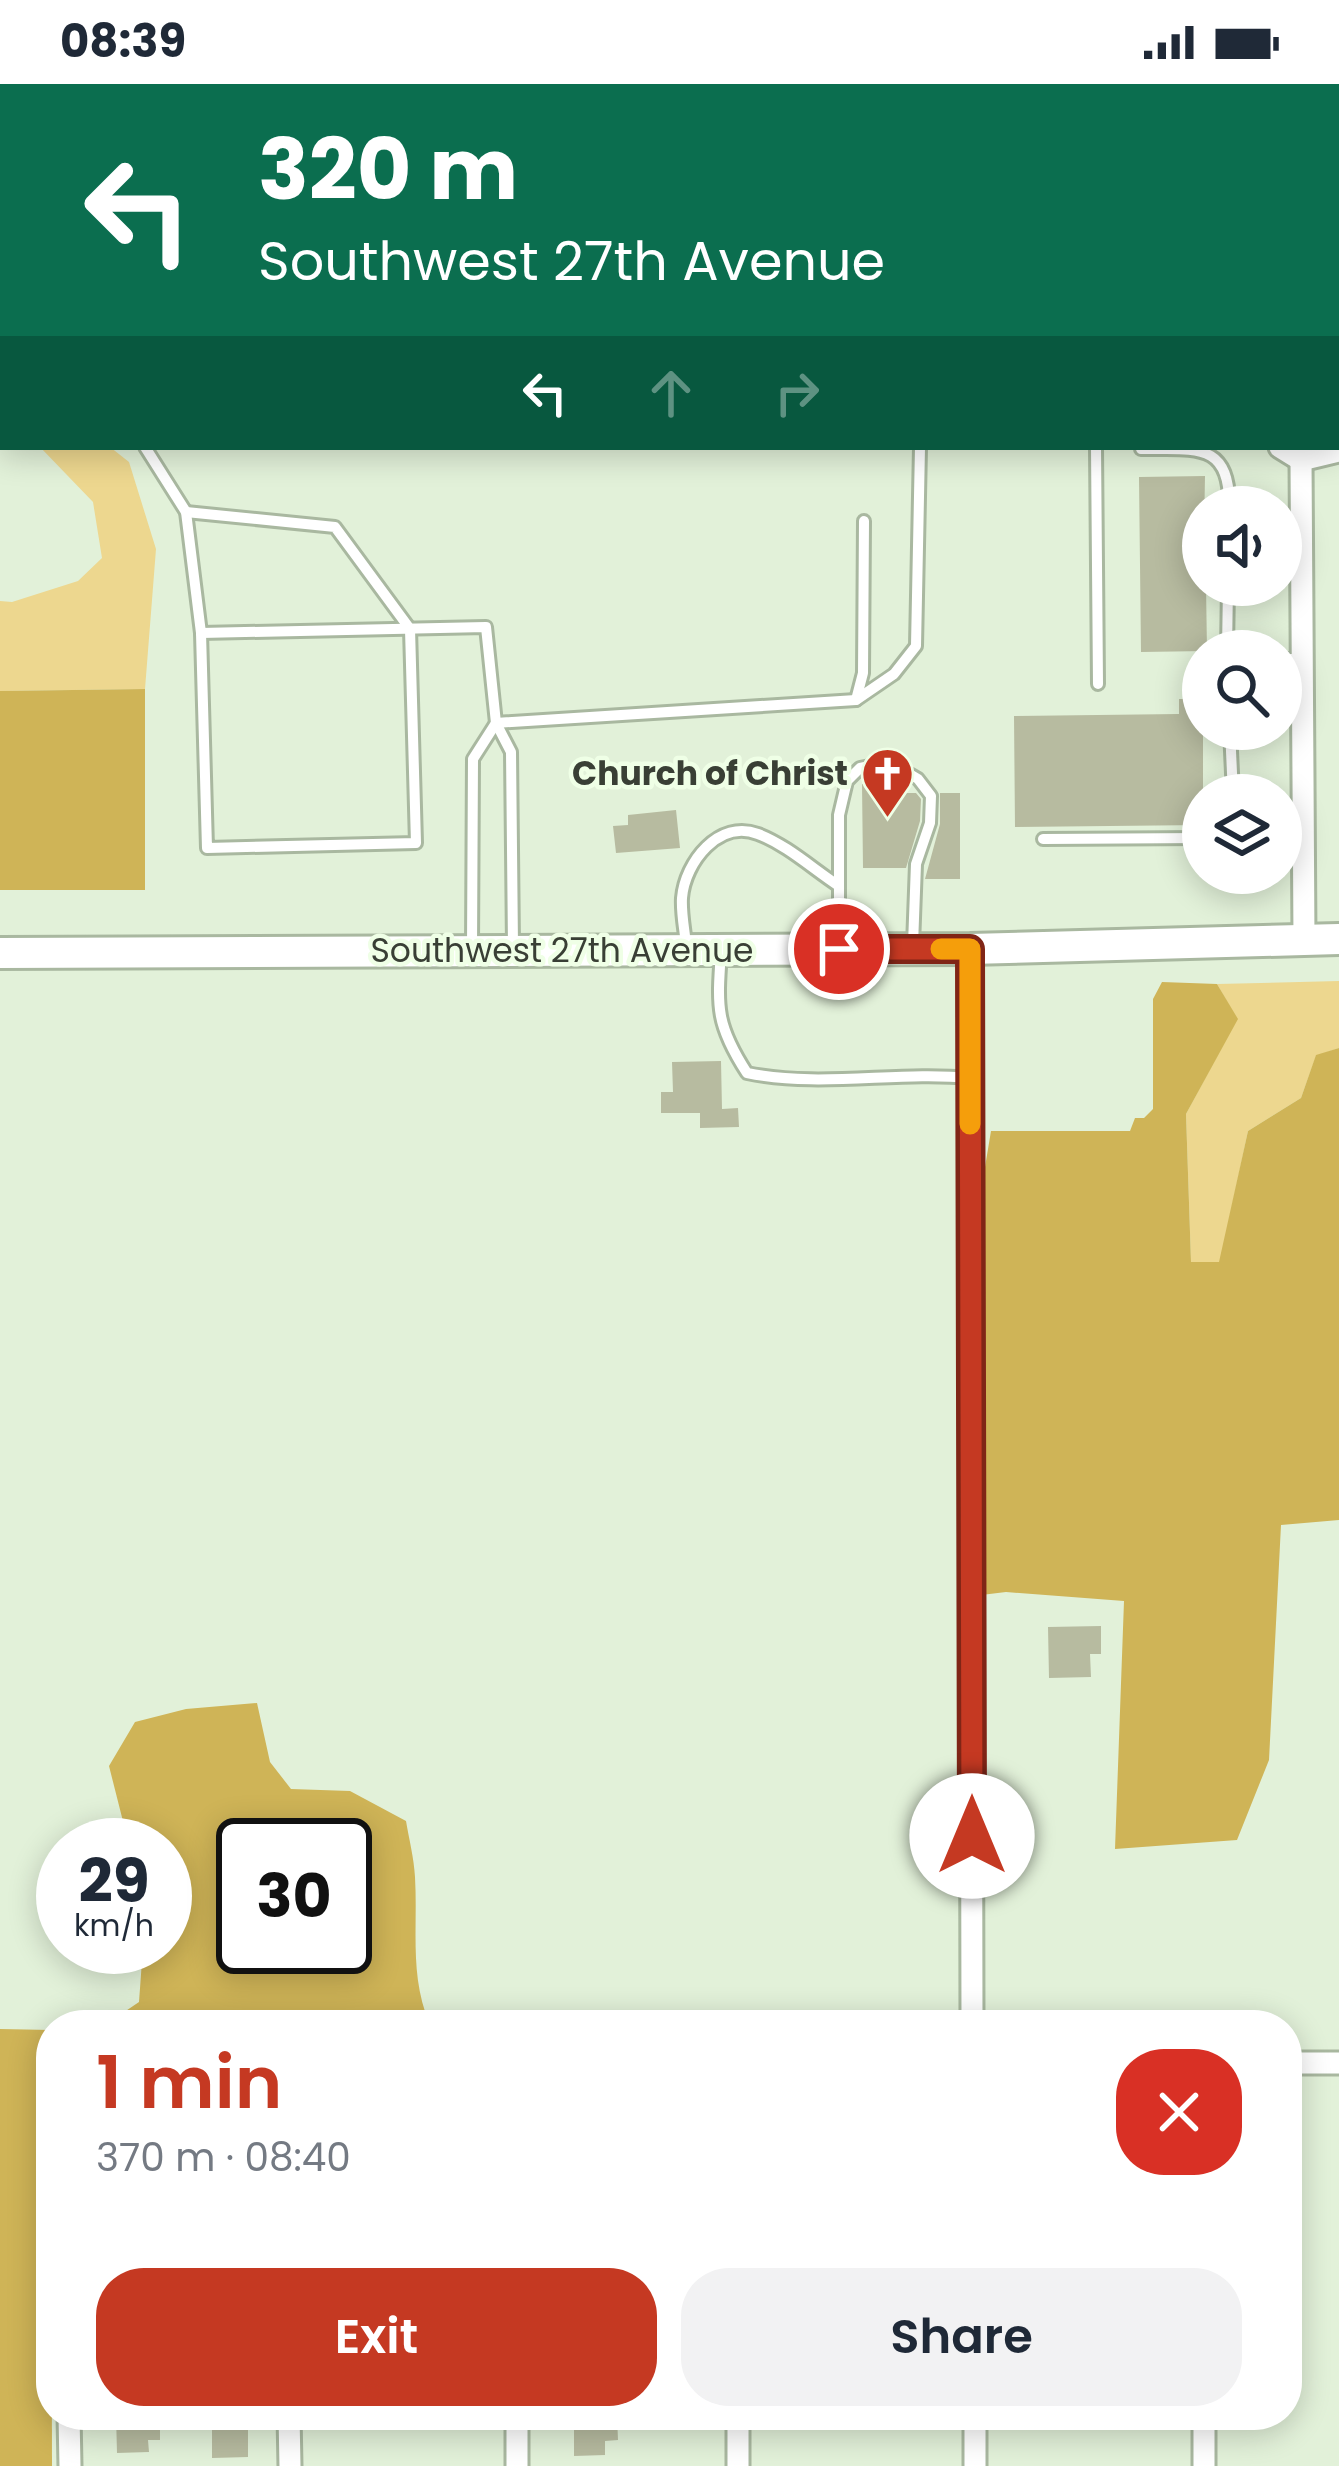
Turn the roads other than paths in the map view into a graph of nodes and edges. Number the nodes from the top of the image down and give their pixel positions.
1 (147, 450) edge
2 (920, 450) edge
3 (1096, 450) edge
4 (1205, 450) edge
5 (1285, 450) edge
6 (1339, 451) edge
7 (1301, 460) junction
8 (1230, 486) edge
9 (186, 512) junction
10 (864, 521) dead end
11 (410, 629) junction
12 (1293, 630) edge
13 (201, 633) junction
14 (1098, 684) dead end
15 (856, 700) junction
16 (496, 723) junction
17 (1182, 838) edge
18 (1043, 839) dead end
19 (839, 886) junction
20 (1298, 894) edge
21 (1304, 939) junction
22 (1339, 939) edge
23 (472, 949) junction
24 (513, 949) junction
25 (686, 949) junction
26 (721, 949) junction
27 (839, 949) junction
28 (913, 949) junction
29 (970, 949) junction
30 (0, 953) edge
31 (970, 1078) junction
32 (972, 2010) edge
33 (1302, 2063) edge
34 (1339, 2063) edge
35 (69, 2430) edge
36 (289, 2430) edge
37 (517, 2430) edge
38 (738, 2430) edge
39 (975, 2430) edge
40 (1204, 2430) edge
41 (70, 2466) edge
42 (290, 2466) edge
43 (518, 2466) edge
44 (738, 2466) edge
45 (975, 2466) edge
46 (1204, 2466) edge

1 - 9 lane
2 - 15 lane
3 - 14 lane
4 - 8 lane
5 - 7 street
6 - 7 street
7 - 12 street
9 - 11 lane
9 - 13 lane
10 - 15 lane
11 - 13 lane
11 - 13 lane
11 - 16 lane
15 - 16 lane
16 - 23 lane
16 - 24 lane
17 - 18 lane
19 - 25 lane
19 - 27 lane
19 - 28 lane
20 - 21 street
21 - 22 main road, Southwest 27th Avenue
21 - 29 main road, Southwest 27th Avenue
23 - 24 main road, Southwest 27th Avenue
23 - 30 main road, Southwest 27th Avenue
24 - 25 main road, Southwest 27th Avenue
25 - 26 main road, Southwest 27th Avenue
26 - 27 main road, Southwest 27th Avenue
26 - 31 lane
27 - 28 main road, Southwest 27th Avenue
28 - 29 main road, Southwest 27th Avenue
29 - 31 street
31 - 32 street
33 - 34 street
35 - 41 street
36 - 42 street
37 - 43 street
38 - 44 street
39 - 45 street
40 - 46 street

